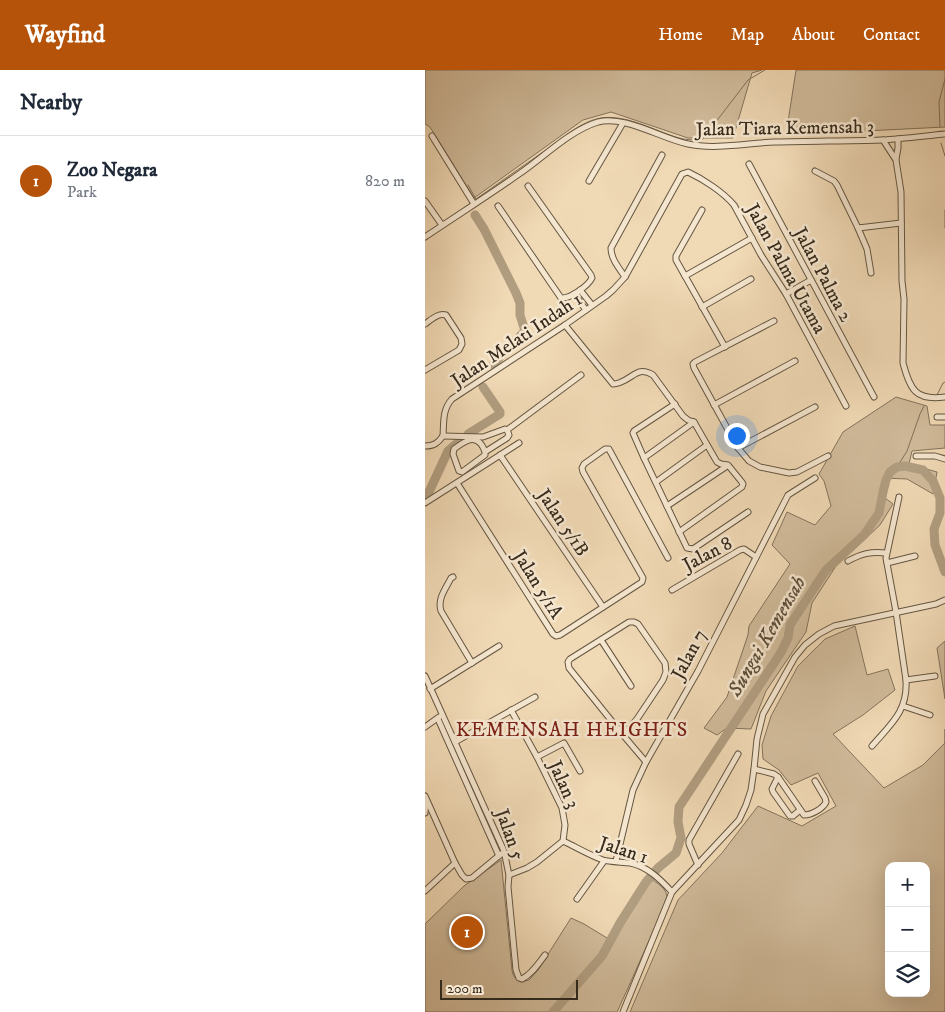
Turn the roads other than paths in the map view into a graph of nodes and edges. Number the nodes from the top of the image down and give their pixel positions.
1 (623, 123) junction
2 (945, 134) edge
3 (431, 136) dead end
4 (898, 139) junction
5 (883, 140) junction
6 (662, 155) dead end
7 (896, 160) junction
8 (749, 164) dead end
9 (815, 170) dead end
10 (680, 178) joint
11 (589, 181) dead end
12 (529, 186) dead end
13 (425, 201) edge
14 (474, 204) junction
15 (498, 206) dead end
16 (702, 210) dead end
17 (901, 223) junction
18 (442, 225) junction
19 (858, 228) junction
20 (425, 237) edge
21 (752, 238) junction
22 (871, 273) dead end
23 (685, 276) junction
24 (625, 277) junction
25 (751, 279) dead end
26 (811, 280) junction
27 (580, 290) junction
28 (574, 294) junction
29 (786, 294) junction
30 (593, 305) junction
31 (702, 307) junction
32 (585, 310) junction
33 (774, 321) dead end
34 (425, 324) edge
35 (565, 325) junction
36 (725, 347) junction
37 (795, 361) dead end
38 (425, 370) edge
39 (581, 375) dead end
40 (873, 397) dead end
41 (945, 397) edge
42 (675, 404) junction
43 (715, 406) junction
44 (846, 406) dead end
45 (815, 407) dead end
46 (937, 417) dead end
47 (945, 417) edge
48 (694, 422) junction
49 (507, 430) junction
50 (443, 436) junction
51 (519, 442) dead end
52 (707, 445) junction
53 (425, 446) edge
54 (738, 448) junction
55 (485, 452) junction
56 (500, 454) junction
57 (828, 456) dead end
58 (916, 456) dead end
59 (644, 458) junction
60 (945, 459) edge
61 (728, 465) junction
62 (815, 478) dead end
63 (656, 482) junction
64 (457, 483) junction
65 (899, 497) dead end
66 (425, 503) edge
67 (667, 506) junction
68 (748, 512) dead end
69 (679, 532) junction
70 (887, 553) junction
71 (915, 556) dead end
72 (755, 557) junction
73 (668, 558) dead end
74 (847, 561) dead end
75 (887, 563) junction
76 (453, 577) dead end
77 (672, 590) dead end
78 (945, 600) edge
79 (603, 607) junction
80 (896, 612) junction
81 (601, 640) junction
82 (499, 646) dead end
83 (472, 662) junction
84 (425, 676) edge
85 (935, 676) dead end
86 (907, 680) junction
87 (631, 686) dead end
88 (430, 689) junction
89 (535, 697) dead end
90 (903, 706) junction
91 (511, 710) junction
92 (930, 715) dead end
93 (440, 717) junction
94 (425, 726) edge
95 (623, 735) junction
96 (455, 742) junction
97 (872, 746) dead end
98 (738, 754) dead end
99 (537, 757) junction
100 (646, 762) junction
101 (754, 769) junction
102 (580, 771) dead end
103 (778, 777) junction
104 (815, 781) dead end
105 (425, 798) edge
106 (800, 810) junction
107 (425, 813) edge
108 (563, 841) junction
109 (504, 851) junction
110 (499, 856) junction
111 (605, 861) junction
112 (616, 861) junction
113 (455, 863) junction
114 (698, 865) junction
115 (509, 875) junction
116 (425, 891) edge
117 (672, 892) junction
118 (577, 899) dead end
119 (545, 955) dead end
120 (623, 1012) edge

1 - 5 street, Jalan Tiara Kemensah 3
1 - 11 street
1 - 14 street, Jalan Tiara Kemensah 3
2 - 4 street, Jalan Tiara Kemensah 3
3 - 14 street
4 - 5 street, Jalan Tiara Kemensah 3
4 - 7 street
5 - 7 street
6 - 24 street
7 - 17 street
8 - 26 street, Jalan Palma 2
9 - 19 street
10 - 21 street, Jalan Palma Utama
10 - 24 street, Jalan Melati Indah 1
12 - 27 street
13 - 18 street
14 - 18 street, Jalan Tiara Kemensah 3
15 - 28 street
16 - 23 street
17 - 19 street
17 - 41 street
18 - 20 street, Jalan Tiara Kemensah 3
19 - 22 street
21 - 23 street
21 - 29 street, Jalan Palma Utama
23 - 31 street
24 - 30 street, Jalan Melati Indah 1
25 - 31 street
26 - 29 street
26 - 40 street, Jalan Palma 2
27 - 28 street
27 - 30 street
28 - 32 street
29 - 44 street, Jalan Palma Utama
30 - 32 street, Jalan Melati Indah 1
31 - 36 street
32 - 35 street, Jalan Melati Indah 1
33 - 36 street
34 - 38 street
35 - 42 street
35 - 50 street, Jalan Melati Indah 1
36 - 43 street
37 - 43 street
39 - 49 street
42 - 48 street
42 - 59 street
43 - 54 street
45 - 54 street
46 - 47 street
48 - 52 street
48 - 59 street
49 - 50 street
49 - 55 street
50 - 53 street
51 - 56 street
52 - 61 street
52 - 63 street
54 - 57 street
55 - 55 street
56 - 64 street
56 - 79 street, Jalan 5/1B
58 - 60 street
59 - 63 street
61 - 67 street
61 - 69 street
62 - 72 street, Jalan 7
63 - 67 street
64 - 66 street
64 - 79 street, Jalan 5/1A
65 - 70 street
67 - 69 street
68 - 69 street
70 - 74 street
70 - 75 street
71 - 75 street
72 - 77 street, Jalan 8
72 - 100 street, Jalan 7
73 - 79 street, Jalan 5/1A
75 - 80 street
76 - 83 street
78 - 80 street
80 - 86 street
80 - 101 street
81 - 87 street
81 - 95 street
81 - 95 street
82 - 83 street
83 - 88 street
84 - 88 street, Jalan 5
85 - 86 street
86 - 90 street
88 - 93 street, Jalan 5
89 - 91 street
90 - 92 street
90 - 97 street
91 - 96 street
91 - 99 street, Jalan 3
93 - 94 street
93 - 96 street, Jalan 5
93 - 110 street, Jalan 5
95 - 100 street
96 - 109 street, Jalan 5
98 - 114 street
99 - 102 street
99 - 108 street, Jalan 3
100 - 112 street, Jalan 7
101 - 103 street
101 - 114 street
103 - 106 street
103 - 106 street
104 - 106 street
105 - 107 street
105 - 113 street
108 - 111 street, Jalan 1
108 - 115 street
109 - 110 street
109 - 115 street, Jalan 5
110 - 113 street
111 - 112 street, Jalan 1
111 - 118 street
112 - 117 street, Jalan 1
113 - 116 street
114 - 117 street
115 - 119 street, Jalan 5
117 - 120 street

